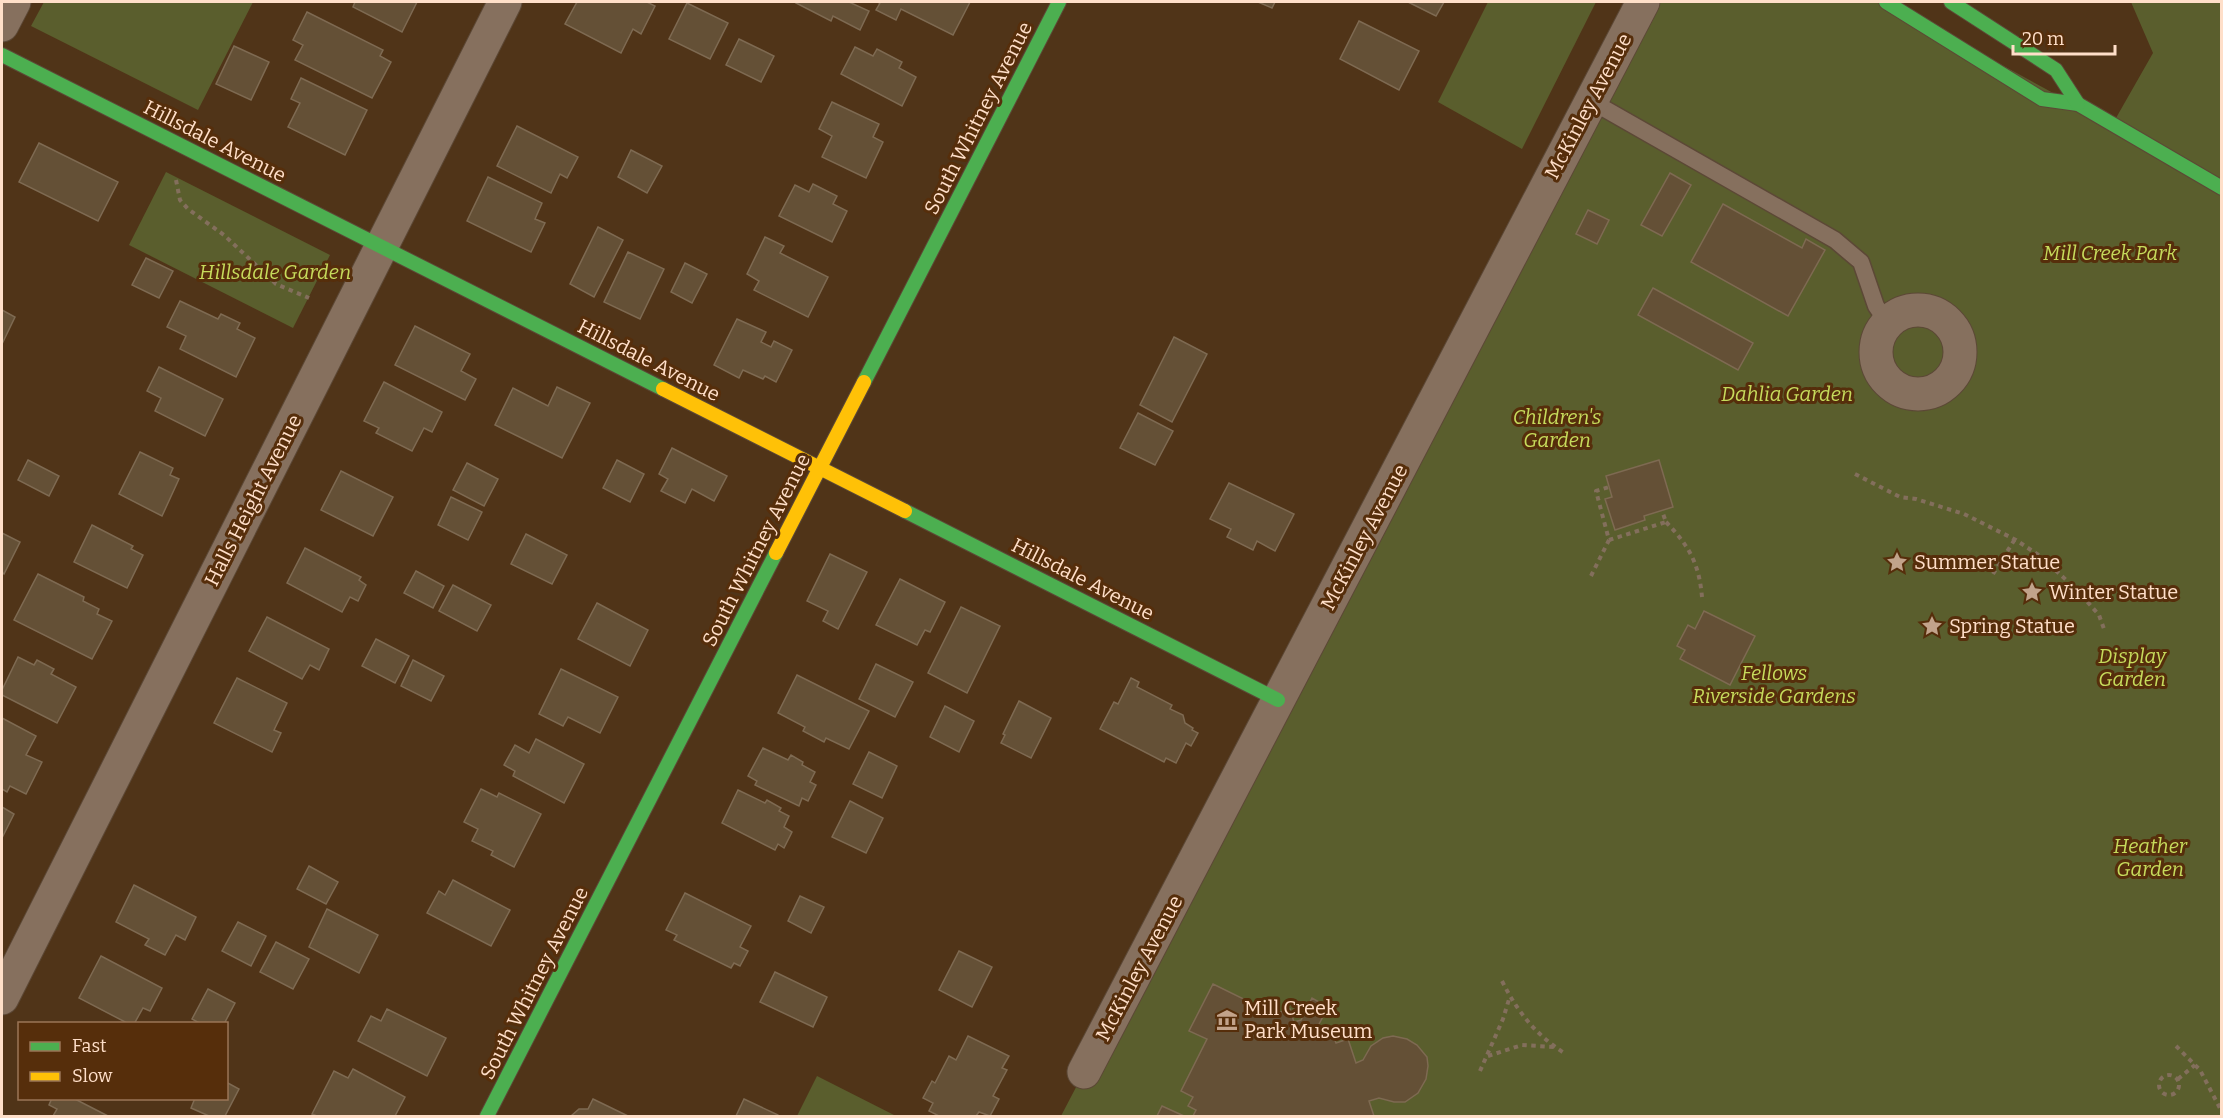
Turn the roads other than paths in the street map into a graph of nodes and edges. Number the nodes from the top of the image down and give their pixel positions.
1 (14, 2) edge
2 (505, 2) edge
3 (1059, 2) edge
4 (1643, 2) edge
5 (1886, 2) edge
6 (1951, 2) edge
7 (2, 26) edge
8 (2, 55) edge
9 (1591, 101) junction
10 (2078, 104) junction
11 (2218, 186) edge
12 (381, 247) junction
13 (1887, 322) dead end
14 (820, 468) junction
15 (1278, 700) junction
16 (2, 998) edge
17 (1084, 1072) dead end
18 (488, 1116) edge

1 - 7 street
2 - 12 street, Halls Height Avenue
3 - 14 street, South Whitney Avenue
4 - 9 street, McKinley Avenue
5 - 10 street
6 - 10 street
8 - 12 street, Hillsdale Avenue
9 - 13 lane
9 - 15 street, McKinley Avenue
10 - 11 street
12 - 14 street, Hillsdale Avenue
12 - 16 street, Halls Height Avenue
14 - 15 street, Hillsdale Avenue
14 - 18 street, South Whitney Avenue
15 - 17 street, McKinley Avenue

